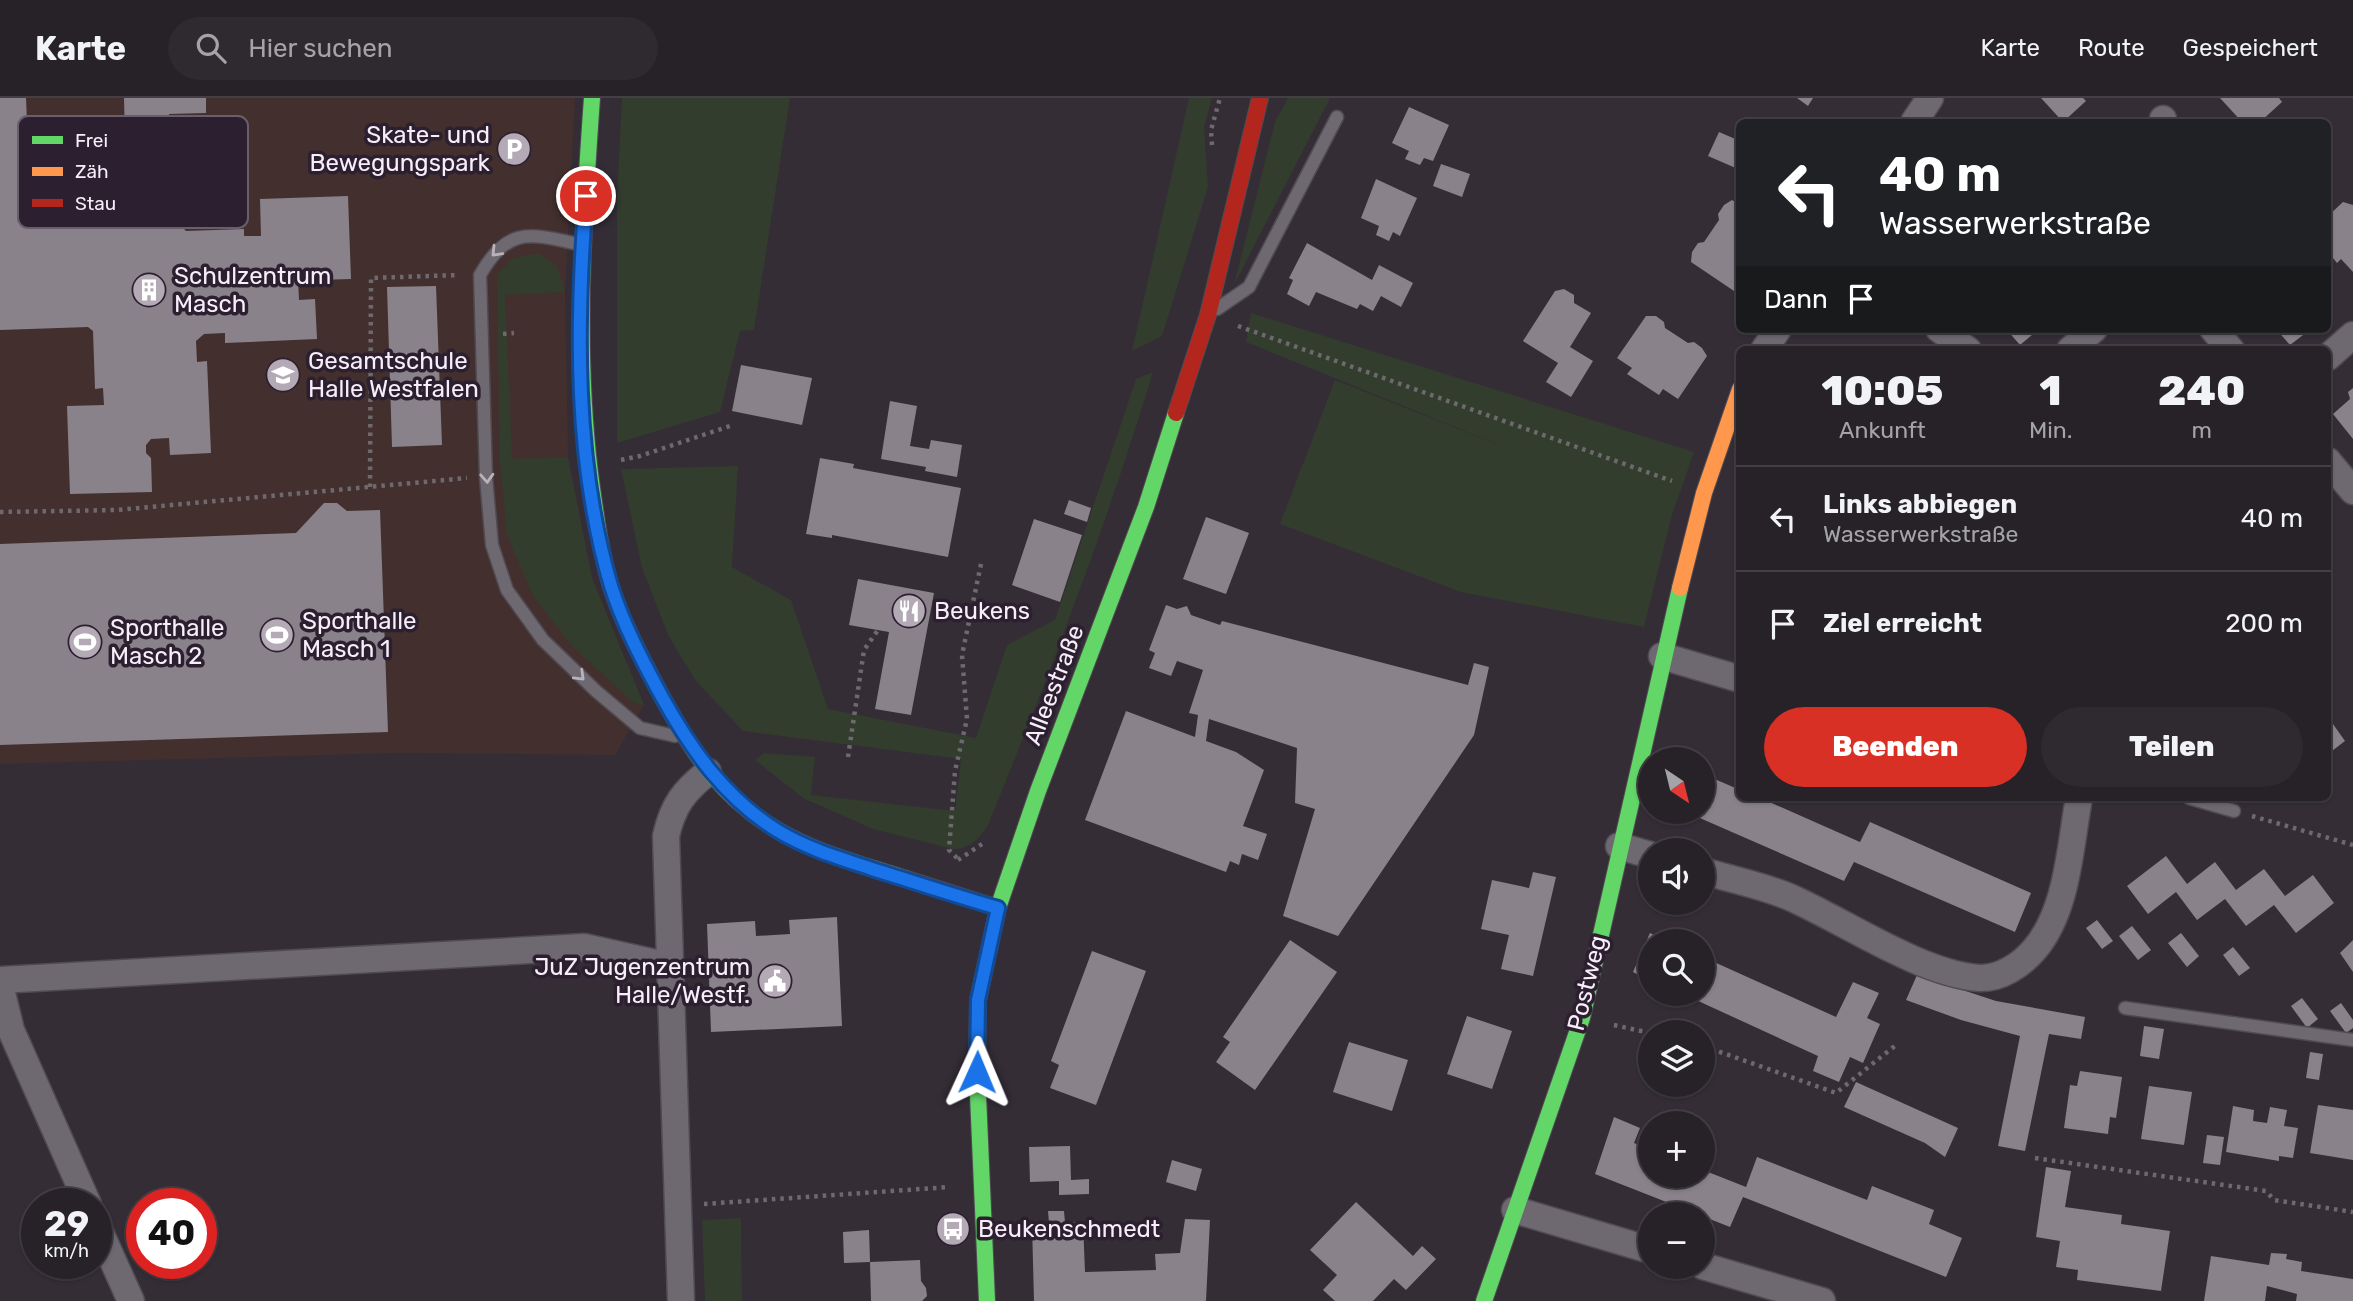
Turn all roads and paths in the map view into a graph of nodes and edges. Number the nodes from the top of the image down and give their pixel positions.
1 (592, 98) edge
2 (1260, 98) edge
3 (1930, 98) edge
4 (1337, 117) dead end
5 (1916, 119) edge
6 (582, 245) junction
7 (480, 275) junction
8 (1208, 315) junction
9 (1945, 333) edge
10 (2089, 333) edge
11 (2353, 335) edge
12 (1962, 346) edge
13 (2075, 346) edge
14 (2331, 354) edge
15 (1736, 401) edge
16 (730, 426) dead end
17 (589, 465) junction
18 (2331, 465) edge
19 (486, 477) junction
20 (370, 487) junction
21 (2353, 491) edge
22 (1704, 493) junction
23 (0, 512) edge
24 (981, 564) dead end
25 (878, 630) dead end
26 (1662, 656) junction
27 (1736, 678) edge
28 (684, 738) junction
29 (848, 757) dead end
30 (708, 772) junction
31 (2078, 801) edge
32 (2199, 801) edge
33 (2234, 811) joint
34 (985, 841) dead end
35 (2353, 845) edge
36 (1619, 846) junction
37 (1638, 852) edge
38 (958, 859) junction
39 (1715, 875) edge
40 (948, 894) junction
41 (998, 908) junction
42 (669, 966) junction
43 (0, 983) edge
44 (2125, 1008) dead end
45 (2353, 1040) edge
46 (1896, 1045) dead end
47 (1715, 1050) edge
48 (2035, 1158) dead end
49 (982, 1185) junction
50 (81, 1188) edge
51 (676, 1206) junction
52 (1515, 1210) junction
53 (2353, 1212) edge
54 (1638, 1246) edge
55 (112, 1259) edge
56 (1715, 1269) edge
57 (131, 1301) edge
58 (681, 1301) edge
59 (987, 1301) edge
60 (1484, 1301) edge
61 (1822, 1301) edge

1 - 6 street
2 - 8 street, Alleestraße
3 - 5 street
4 - 8 lane
6 -> 7 lane
6 - 17 street
7 - 19 lane
7 - 20 path
8 - 22 path
8 - 41 street, Alleestraße
9 - 12 street
10 - 13 street
11 - 14 street
15 - 22 street, Postweg
16 - 17 path
17 - 28 street
18 - 21 street
19 - 20 path
19 -> 28 lane
20 - 23 path
22 - 26 street, Postweg
24 - 38 path
25 - 29 path
26 - 27 street
26 - 36 street, Postweg
28 - 30 street
30 - 40 street
30 - 42 street
31 - 39 street
32 - 33 lane
33 - 35 path
34 - 38 path
36 - 37 street
36 - 52 street, Postweg
38 - 40 path
40 - 41 street
41 - 49 street, Alleestraße
42 - 43 street
42 - 51 street
43 - 50 street
44 - 45 lane
46 - 47 path
48 - 53 path
49 - 51 path
49 - 59 street, Alleestraße
51 - 58 street
52 - 54 street
52 - 60 street, Postweg
55 - 57 street
56 - 61 street

